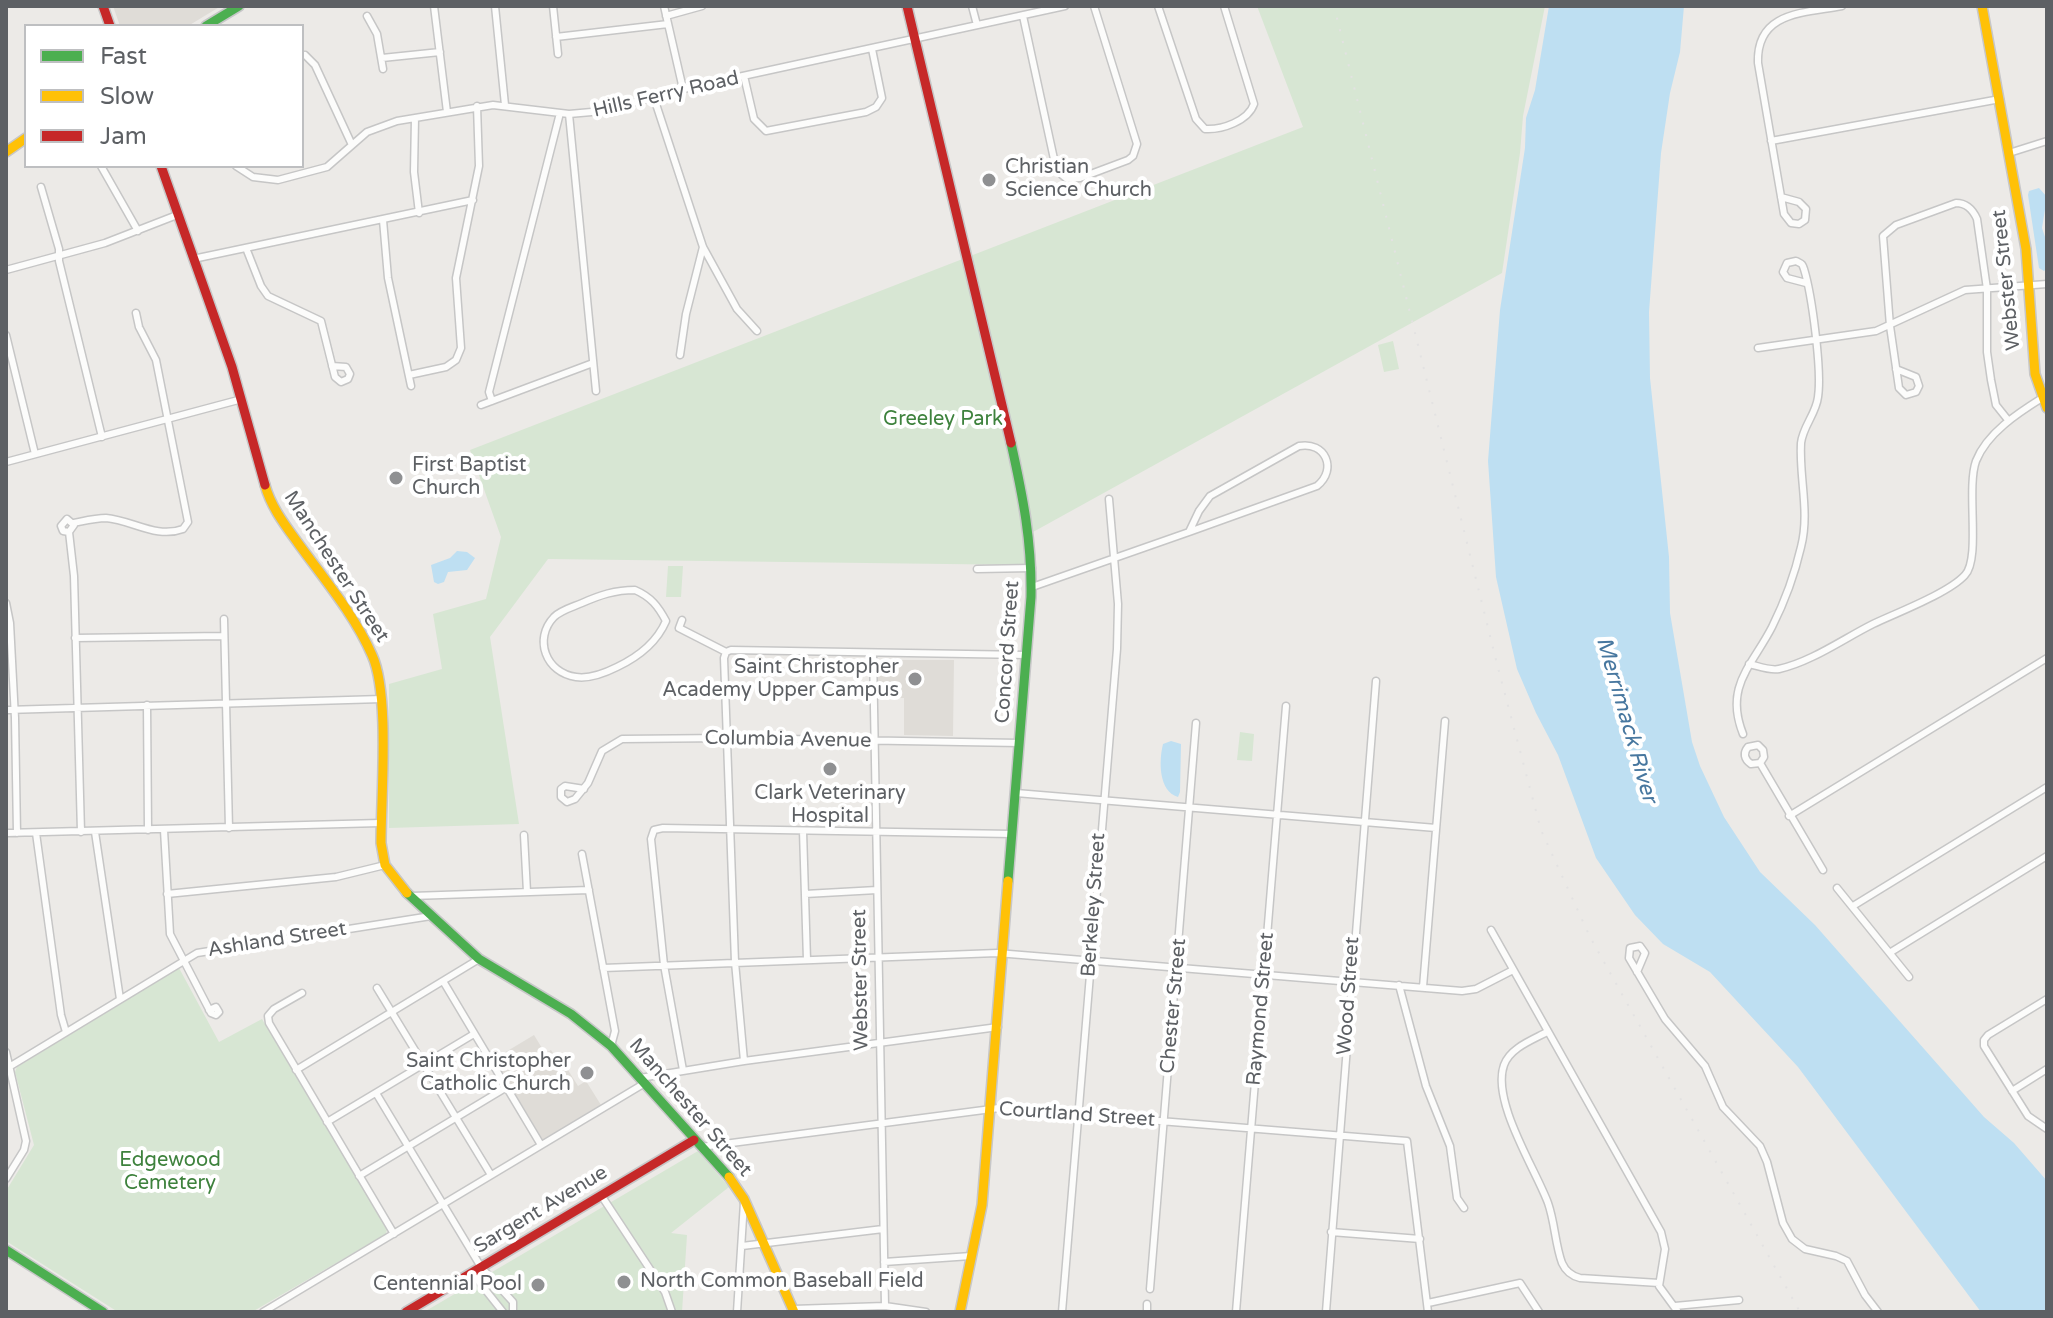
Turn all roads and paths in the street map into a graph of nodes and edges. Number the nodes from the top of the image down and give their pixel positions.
1 (239, 6) edge
2 (434, 6) edge
3 (495, 6) edge
4 (553, 6) edge
5 (664, 6) edge
6 (702, 6) edge
7 (907, 6) edge
8 (972, 6) edge
9 (1065, 6) edge
10 (1094, 6) edge
11 (1158, 6) edge
12 (1224, 6) edge
13 (1842, 6) edge
14 (1982, 6) edge
15 (367, 16) dead end
16 (1023, 16) junction
17 (667, 20) junction
18 (209, 24) edge
19 (977, 25) junction
20 (556, 37) junction
21 (916, 39) junction
22 (872, 49) junction
23 (440, 52) junction
24 (558, 54) dead end
25 (305, 55) dead end
26 (382, 58) junction
27 (383, 69) dead end
28 (744, 76) junction
29 (683, 89) junction
30 (654, 98) junction
31 (2001, 99) junction
32 (505, 105) junction
33 (477, 106) junction
34 (447, 112) junction
35 (560, 113) junction
36 (569, 114) junction
37 (415, 118) junction
38 (24, 139) edge
39 (1771, 141) junction
40 (2047, 141) edge
41 (352, 145) junction
42 (6, 152) edge
43 (2009, 153) junction
44 (104, 168) edge
45 (162, 168) edge
46 (239, 168) edge
47 (41, 187) dead end
48 (1781, 197) junction
49 (473, 200) junction
50 (419, 213) junction
51 (177, 215) junction
52 (383, 220) junction
53 (138, 231) junction
54 (703, 247) junction
55 (246, 248) junction
56 (59, 255) junction
57 (193, 259) junction
58 (6, 270) edge
59 (1806, 283) dead end
60 (2047, 284) edge
61 (2029, 285) junction
62 (1987, 289) junction
63 (136, 313) dead end
64 (1890, 326) junction
65 (757, 331) dead end
66 (6, 335) edge
67 (1815, 340) junction
68 (1758, 348) dead end
69 (680, 355) dead end
70 (593, 363) junction
71 (332, 366) dead end
72 (1896, 369) junction
73 (409, 375) junction
74 (411, 386) dead end
75 (596, 391) dead end
76 (242, 399) junction
77 (492, 401) junction
78 (2044, 403) edge
79 (481, 405) dead end
80 (167, 419) junction
81 (2008, 420) junction
82 (102, 437) junction
83 (35, 454) junction
84 (6, 462) edge
85 (1109, 499) dead end
86 (74, 523) junction
87 (69, 532) junction
88 (1189, 532) junction
89 (1114, 559) junction
90 (1032, 568) junction
91 (977, 569) dead end
92 (1032, 587) junction
93 (6, 603) edge
94 (224, 619) dead end
95 (682, 620) dead end
96 (666, 621) junction
97 (679, 628) junction
98 (224, 636) junction
99 (75, 638) junction
100 (726, 652) junction
101 (873, 653) junction
102 (1026, 655) junction
103 (2047, 658) edge
104 (1749, 664) junction
105 (1376, 681) dead end
106 (382, 699) junction
107 (226, 703) junction
108 (147, 705) junction
109 (1286, 706) dead end
110 (76, 708) junction
111 (10, 710) edge
112 (1445, 721) dead end
113 (1196, 723) dead end
114 (1743, 734) dead end
115 (727, 738) junction
116 (875, 742) junction
117 (1020, 743) junction
118 (1760, 763) dead end
119 (2047, 787) edge
120 (584, 789) dead end
121 (1016, 793) junction
122 (1102, 801) junction
123 (1189, 808) junction
124 (1276, 815) junction
125 (1789, 816) junction
126 (1363, 822) junction
127 (380, 823) junction
128 (229, 828) junction
129 (1436, 828) junction
130 (148, 830) junction
131 (164, 830) junction
132 (729, 830) junction
133 (803, 831) junction
134 (876, 831) junction
135 (81, 832) junction
136 (95, 832) junction
137 (6, 833) edge
138 (17, 833) junction
139 (36, 833) junction
140 (1012, 834) junction
141 (524, 835) dead end
142 (582, 854) dead end
143 (2047, 856) edge
144 (385, 865) junction
145 (1823, 870) dead end
146 (1837, 888) dead end
147 (589, 890) junction
148 (877, 890) junction
149 (527, 892) junction
150 (167, 894) junction
151 (805, 894) junction
152 (411, 897) junction
153 (1853, 906) junction
154 (431, 916) junction
155 (1491, 930) dead end
156 (1891, 952) junction
157 (1003, 953) junction
158 (879, 957) junction
159 (479, 959) junction
160 (184, 960) junction
161 (807, 960) junction
162 (1090, 960) junction
163 (735, 962) junction
164 (664, 965) junction
165 (1177, 967) junction
166 (603, 968) junction
167 (1513, 970) junction
168 (1637, 972) dead end
169 (1264, 974) junction
170 (1909, 977) dead end
171 (443, 981) junction
172 (1350, 981) junction
173 (1399, 985) junction
174 (1423, 987) junction
175 (377, 988) dead end
176 (302, 993) dead end
177 (120, 999) junction
178 (2047, 999) edge
179 (209, 1010) dead end
180 (392, 1011) junction
181 (998, 1027) junction
182 (66, 1032) junction
183 (1547, 1032) junction
184 (474, 1034) junction
185 (880, 1042) junction
186 (611, 1046) junction
187 (6, 1052) edge
188 (744, 1061) junction
189 (425, 1064) junction
190 (9, 1067) junction
191 (2047, 1069) edge
192 (296, 1070) junction
193 (683, 1070) junction
194 (642, 1080) junction
195 (507, 1087) junction
196 (2012, 1091) junction
197 (376, 1093) junction
198 (991, 1108) junction
199 (1077, 1114) junction
200 (456, 1117) junction
201 (1164, 1121) junction
202 (327, 1122) junction
203 (881, 1122) junction
204 (1251, 1128) junction
205 (2047, 1129) edge
206 (1339, 1135) junction
207 (698, 1143) junction
208 (541, 1145) junction
209 (407, 1147) junction
210 (491, 1175) junction
211 (359, 1176) junction
212 (6, 1179) edge
213 (601, 1195) junction
214 (744, 1199) junction
215 (442, 1204) junction
216 (1464, 1208) dead end
217 (883, 1229) junction
218 (1331, 1232) junction
219 (394, 1234) junction
220 (1420, 1239) junction
221 (763, 1243) junction
222 (742, 1246) junction
223 (6, 1250) edge
224 (971, 1256) junction
225 (884, 1262) junction
226 (476, 1270) junction
227 (1659, 1283) junction
228 (1150, 1289) dead end
229 (1739, 1300) dead end
230 (1428, 1303) junction
231 (885, 1306) junction
232 (1677, 1309) edge
233 (794, 1311) edge
234 (103, 1312) edge
235 (263, 1312) edge
236 (406, 1312) edge
237 (503, 1312) edge
238 (513, 1312) edge
239 (672, 1312) edge
240 (737, 1312) edge
241 (926, 1312) edge
242 (960, 1312) edge
243 (1062, 1312) edge
244 (1236, 1312) edge
245 (1326, 1312) edge
246 (1428, 1312) edge
247 (1539, 1312) edge
248 (1878, 1312) edge

1 - 18 main road
2 - 23 street
3 - 32 street
4 - 20 street
5 - 17 street
6 - 17 street
7 - 21 main road, Concord Street
8 - 19 street
9 - 16 street, Hills Ferry Road
10 - 16 street
11 - 12 street
13 - 39 street
14 - 31 main road, Webster Street
15 - 26 street
16 - 19 street, Hills Ferry Road
17 - 20 street
17 - 29 street
19 - 21 street, Hills Ferry Road
20 - 24 street
21 - 22 street, Hills Ferry Road
21 - 90 main road, Concord Street
22 - 28 street, Hills Ferry Road
22 - 28 street
23 - 26 street
23 - 34 street
25 - 41 street
26 - 27 street
28 - 29 street, Hills Ferry Road
29 - 30 street, Hills Ferry Road
30 - 36 street, Hills Ferry Road
30 - 54 street
31 - 39 street
31 - 43 main road, Webster Street
32 - 33 street, Hills Ferry Road
32 - 35 street, Hills Ferry Road
33 - 34 street, Hills Ferry Road
33 - 49 street
34 - 37 street, Hills Ferry Road
35 - 36 street, Hills Ferry Road
35 - 77 street
36 - 70 street
37 - 41 street, Hills Ferry Road
37 - 50 street
38 - 42 main road
39 - 48 street
40 - 43 street
41 - 46 street, Hills Ferry Road
43 - 61 main road, Webster Street
44 - 53 street
45 - 51 main road, Manchester Street
47 - 56 street
48 - 48 street
49 - 50 street
49 - 73 street
50 - 52 street
51 - 53 street
51 - 57 main road, Manchester Street
52 - 55 street
52 - 73 street
53 - 56 street
54 - 65 street
54 - 69 street
55 - 57 street
55 - 71 street
56 - 58 street
56 - 82 street
57 - 76 main road, Manchester Street
59 - 67 street
60 - 61 street
61 - 62 street
61 - 78 main road, Webster Street
62 - 64 street
62 - 64 street
62 - 81 street
63 - 80 street
64 - 67 street
64 - 72 street
66 - 83 street
67 - 68 street
67 - 104 street
70 - 75 street
70 - 77 street
72 - 72 street
73 - 74 street
76 - 80 street
76 - 106 main road, Manchester Street
77 - 79 street
78 - 81 street
80 - 82 street
80 - 86 street
81 - 104 street
82 - 83 street
83 - 84 street
85 - 89 street, Berkeley Street
86 - 87 street
86 - 87 street
87 - 99 street
88 - 88 street
88 - 89 street
89 - 92 street
89 - 122 street, Berkeley Street
90 - 91 street
90 - 92 main road, Concord Street
92 - 102 main road, Concord Street
93 - 111 street
94 - 98 street
95 - 97 street
96 - 96 street
96 - 97 street
97 - 100 street
98 - 99 street
98 - 107 street
99 - 110 street
100 - 101 street
100 - 115 street
101 - 102 street
101 - 116 street, Webster Street
102 - 117 main road, Concord Street
103 - 125 street
104 - 114 street
105 - 126 street, Wood Street
106 - 107 street
106 - 127 main road, Manchester Street
107 - 108 street
107 - 128 street
108 - 110 street
108 - 130 street
109 - 124 street, Raymond Street
110 - 111 street
110 - 135 street
111 - 138 street
112 - 129 street
113 - 123 street, Chester Street
115 - 116 street, Columbia Avenue
115 - 120 street, Columbia Avenue
115 - 132 street
116 - 117 street, Columbia Avenue
116 - 134 street, Webster Street
117 - 121 main road, Concord Street
118 - 125 street
119 - 153 street
121 - 122 street
121 - 140 main road, Concord Street
122 - 123 street
122 - 162 street, Berkeley Street
123 - 124 street
123 - 165 street, Chester Street
124 - 126 street
124 - 169 street, Raymond Street
125 - 145 street
126 - 129 street
126 - 172 street, Wood Street
127 - 128 street
127 - 144 main road, Manchester Street
128 - 131 street
129 - 174 street
130 - 131 street
130 - 136 street
131 - 150 street
132 - 133 street
132 - 163 street
132 - 164 street
133 - 134 street
133 - 151 street
134 - 140 street
134 - 148 street, Webster Street
135 - 136 street
135 - 139 street
136 - 177 street
137 - 138 street
138 - 139 street
139 - 182 street
140 - 157 main road, Concord Street
141 - 149 street
142 - 147 street
143 - 156 street
144 - 150 street
144 - 152 main road, Manchester Street
146 - 153 street
147 - 149 street
147 - 166 street
148 - 151 street
148 - 158 street, Webster Street
149 - 152 street
150 - 160 street
151 - 161 street
152 - 154 main road, Manchester Street
153 - 156 street
154 - 159 main road, Manchester Street
154 - 160 street, Ashland Street
155 - 167 street
156 - 170 street
157 - 158 street
157 - 162 street
157 - 181 main road, Concord Street
158 - 161 street
158 - 185 street, Webster Street
159 - 171 street
159 - 186 main road, Manchester Street
160 - 177 street, Ashland Street
160 - 179 street
161 - 163 street
162 - 165 street
162 - 199 street, Berkeley Street
163 - 164 street
163 - 188 street
164 - 166 street
164 - 193 street
165 - 169 street
165 - 201 street, Chester Street
166 - 186 street
167 - 174 street
167 - 183 street
168 - 248 street
169 - 172 street
169 - 204 street, Raymond Street
171 - 180 street
171 - 184 street
172 - 173 street
172 - 206 street, Wood Street
173 - 174 street
173 - 216 street
175 - 180 street
176 - 192 street
177 - 182 street, Ashland Street
178 - 196 street
180 - 189 street
180 - 192 street
181 - 185 street
181 - 198 main road, Concord Street
182 - 190 street, Ashland Street
183 - 227 street
183 - 227 street
184 - 189 street
184 - 195 street
185 - 188 street
185 - 203 street, Webster Street
186 - 194 main road, Manchester Street
187 - 190 street
188 - 193 street
189 - 197 street
189 - 200 street
190 - 212 street
191 - 196 street
192 - 202 street
193 - 194 street
194 - 207 main road, Manchester Street
194 - 208 street
195 - 200 street
195 - 208 street
196 - 205 street
197 - 202 street
197 - 209 street
198 - 199 street, Courtland Street
198 - 203 street, Courtland Street
198 - 224 main road, Concord Street
199 - 201 street, Courtland Street
199 - 243 street, Berkeley Street
200 - 209 street
200 - 210 street
201 - 204 street, Courtland Street
201 - 228 street, Chester Street
202 - 211 street
203 - 207 street, Courtland Street
203 - 217 street, Webster Street
204 - 206 street, Courtland Street
204 - 244 street, Raymond Street
206 - 218 street, Wood Street
206 - 220 street, Courtland Street
207 - 213 main road, Sargent Avenue
207 - 214 main road, Manchester Street
208 - 210 street
209 - 211 street
209 - 215 street
210 - 215 street
211 - 219 street
213 - 226 main road, Sargent Avenue
213 - 239 street
214 - 221 main road, Manchester Street
214 - 222 street
215 - 219 street
215 - 226 street
217 - 221 street
217 - 225 street, Webster Street
218 - 220 street
218 - 245 street, Wood Street
219 - 235 street
220 - 230 street
221 - 222 street
221 - 233 main road, Manchester Street
222 - 240 street
223 - 234 main road
224 - 225 street
224 - 242 main road, Concord Street
225 - 231 street, Webster Street
226 - 236 main road, Sargent Avenue
226 - 237 street
226 - 238 street
227 - 232 street
229 - 232 street
230 - 246 street
230 - 247 street
231 - 233 street
231 - 241 street

